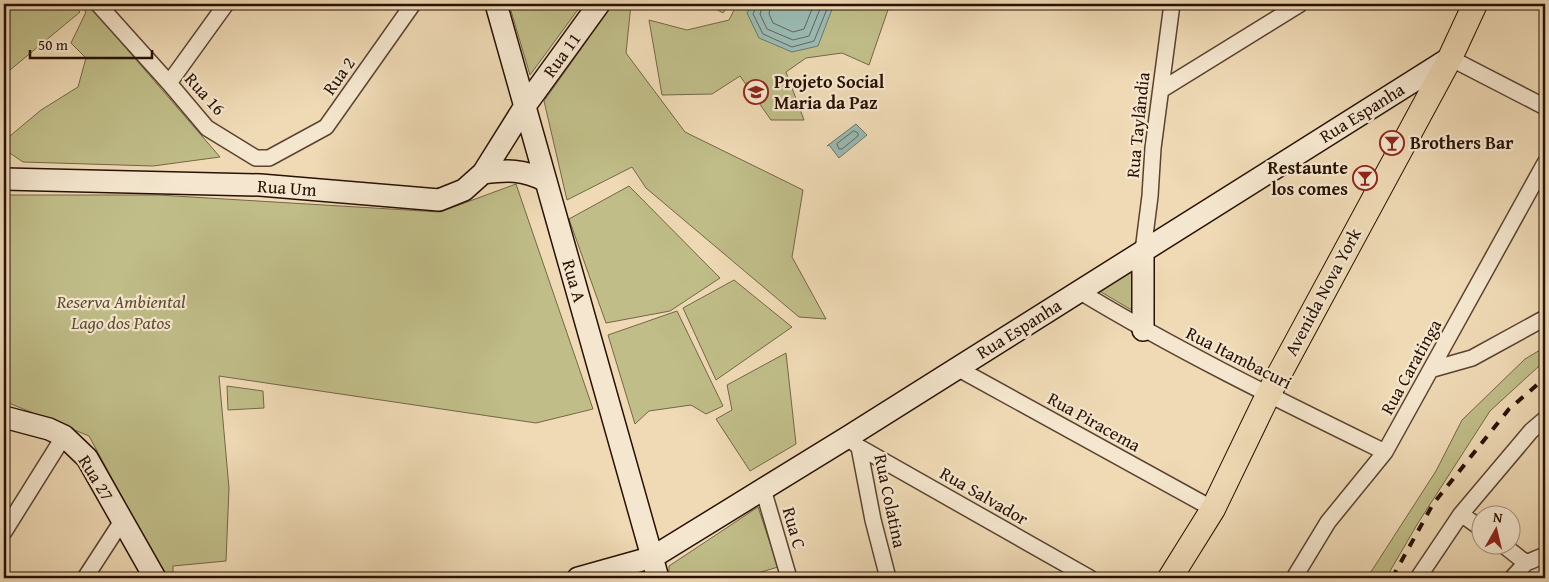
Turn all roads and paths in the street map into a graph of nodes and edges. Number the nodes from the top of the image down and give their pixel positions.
1 (98, 4) edge
2 (226, 4) edge
3 (413, 4) edge
4 (496, 4) edge
5 (599, 4) edge
6 (1172, 4) edge
7 (1300, 4) edge
8 (1475, 4) edge
9 (1450, 58) junction
10 (170, 83) junction
11 (1161, 90) junction
12 (525, 106) junction
13 (1545, 108) edge
14 (256, 158) junction
15 (1545, 163) edge
16 (483, 173) junction
17 (4, 179) edge
18 (546, 181) junction
19 (260, 185) junction
20 (1142, 251) junction
21 (1079, 291) junction
22 (1545, 318) edge
23 (1143, 330) junction
24 (957, 368) junction
25 (1432, 369) junction
26 (1268, 395) junction
27 (4, 417) edge
28 (1545, 419) edge
29 (64, 436) junction
30 (854, 442) junction
31 (1385, 452) junction
32 (762, 489) junction
33 (1213, 509) junction
34 (1461, 514) junction
35 (122, 521) junction
36 (1472, 522) edge
37 (4, 532) edge
38 (1515, 554) edge
39 (1545, 556) edge
40 (653, 557) junction
41 (1526, 562) junction
42 (85, 578) edge
43 (155, 578) edge
44 (578, 578) edge
45 (658, 578) edge
46 (789, 578) edge
47 (888, 578) edge
48 (1090, 578) edge
49 (1170, 578) edge
50 (1294, 578) edge
51 (1418, 578) edge
52 (1512, 578) edge

1 - 10 street, Rua 16
2 - 10 street
3 - 14 street, Rua 2
4 - 12 street, Rua A
5 - 12 street, Rua 11
6 - 11 street, Rua Taylândia
7 - 11 street
8 - 9 main road, Avenida Nova York
9 - 13 street
9 - 20 street, Rua Espanha
9 - 26 main road, Avenida Nova York
10 - 14 street, Rua 16
11 - 20 street, Rua Taylândia
12 - 16 street, Rua Um
12 - 18 street, Rua A
14 - 19 street
15 - 25 street, Rua Caratinga
16 - 18 street
16 - 19 street, Rua Um
17 - 19 street, Rua Um
18 - 40 street, Rua A
20 - 21 street, Rua Espanha
20 - 23 street
21 - 23 street, Rua Itambacuri
21 - 24 street, Rua Espanha
22 - 25 street
23 - 26 street, Rua Itambacuri
24 - 30 street, Rua Espanha
24 - 33 street, Rua Piracema
25 - 31 street, Rua Caratinga
26 - 31 street, Rua Itambacuri
26 - 33 main road, Avenida Nova York
27 - 29 street, Rua 27
28 - 34 street
29 - 35 street, Rua 27
29 - 37 street
30 - 32 street, Rua Espanha
30 - 47 street, Rua Colatina
30 - 48 street, Rua Salvador
31 - 50 street, Rua Caratinga
32 - 40 street, Rua Espanha
32 - 46 street, Rua C
33 - 49 main road, Avenida Nova York
34 - 36 street
34 - 51 street
35 - 42 street
35 - 43 street, Rua 27
38 - 41 street
39 - 41 street
40 - 44 street, Rua Espanha
40 - 45 street, Rua A
41 - 52 street

